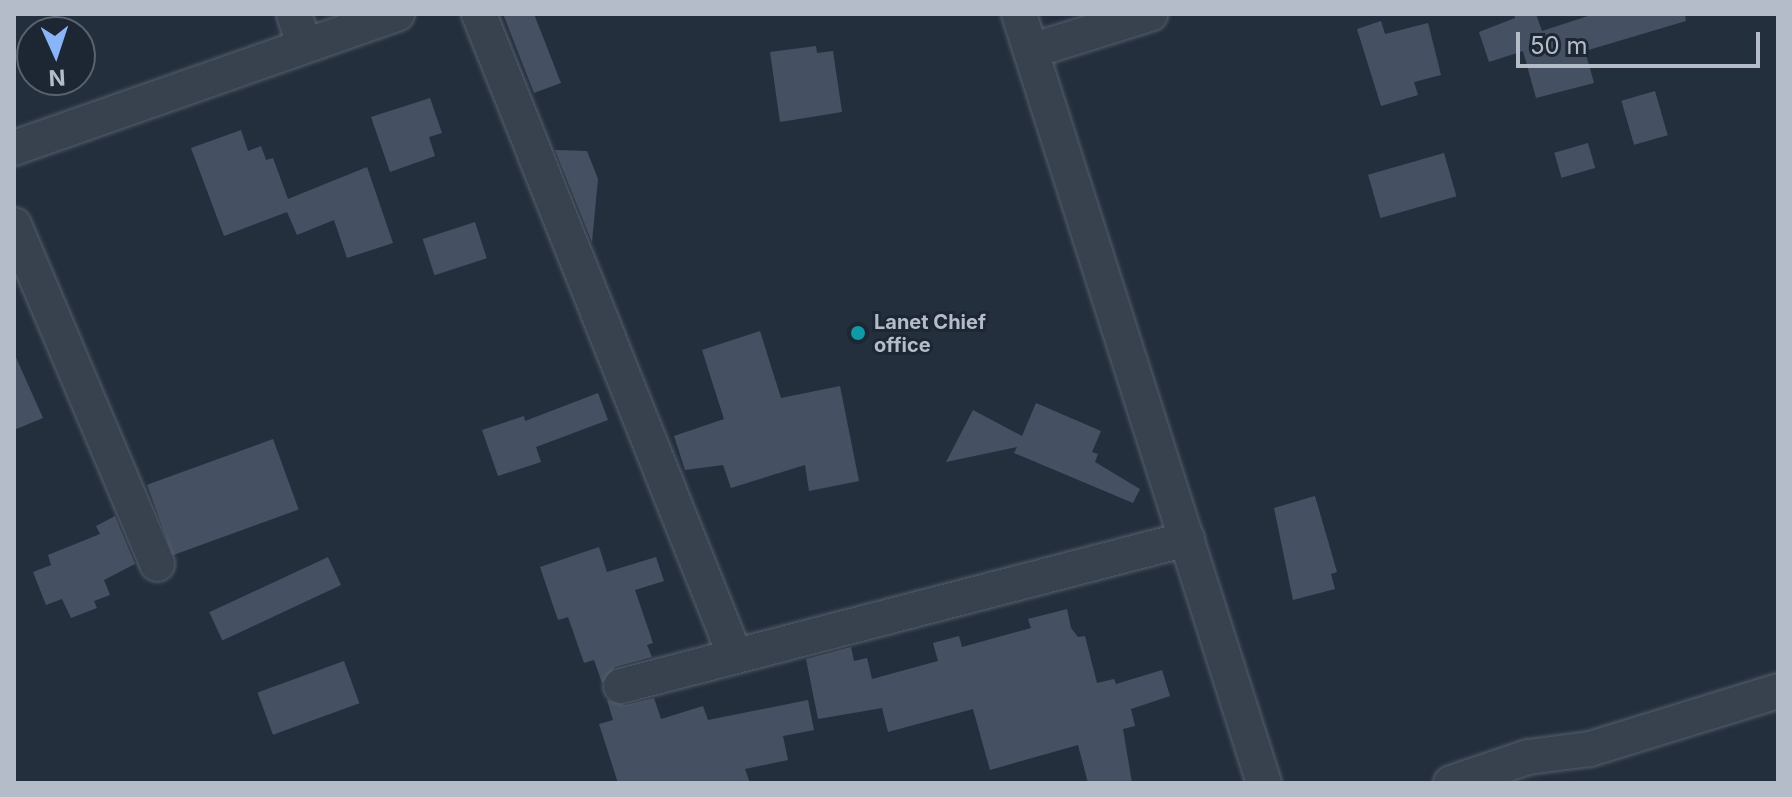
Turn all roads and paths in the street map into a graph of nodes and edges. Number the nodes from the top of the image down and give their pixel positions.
1 (397, 14) edge
2 (479, 14) edge
3 (1019, 14) edge
4 (1150, 14) edge
5 (299, 29) edge
6 (1031, 51) junction
7 (14, 148) edge
8 (14, 225) edge
9 (1187, 539) junction
10 (157, 564) dead end
11 (735, 656) junction
12 (621, 686) dead end
13 (1778, 691) edge
14 (1264, 783) edge
15 (1451, 783) edge

1 - 5 street
2 - 11 street
3 - 6 street
4 - 6 street
5 - 7 street
6 - 9 street
8 - 10 street
9 - 11 street
9 - 14 street
11 - 12 street
13 - 15 street

